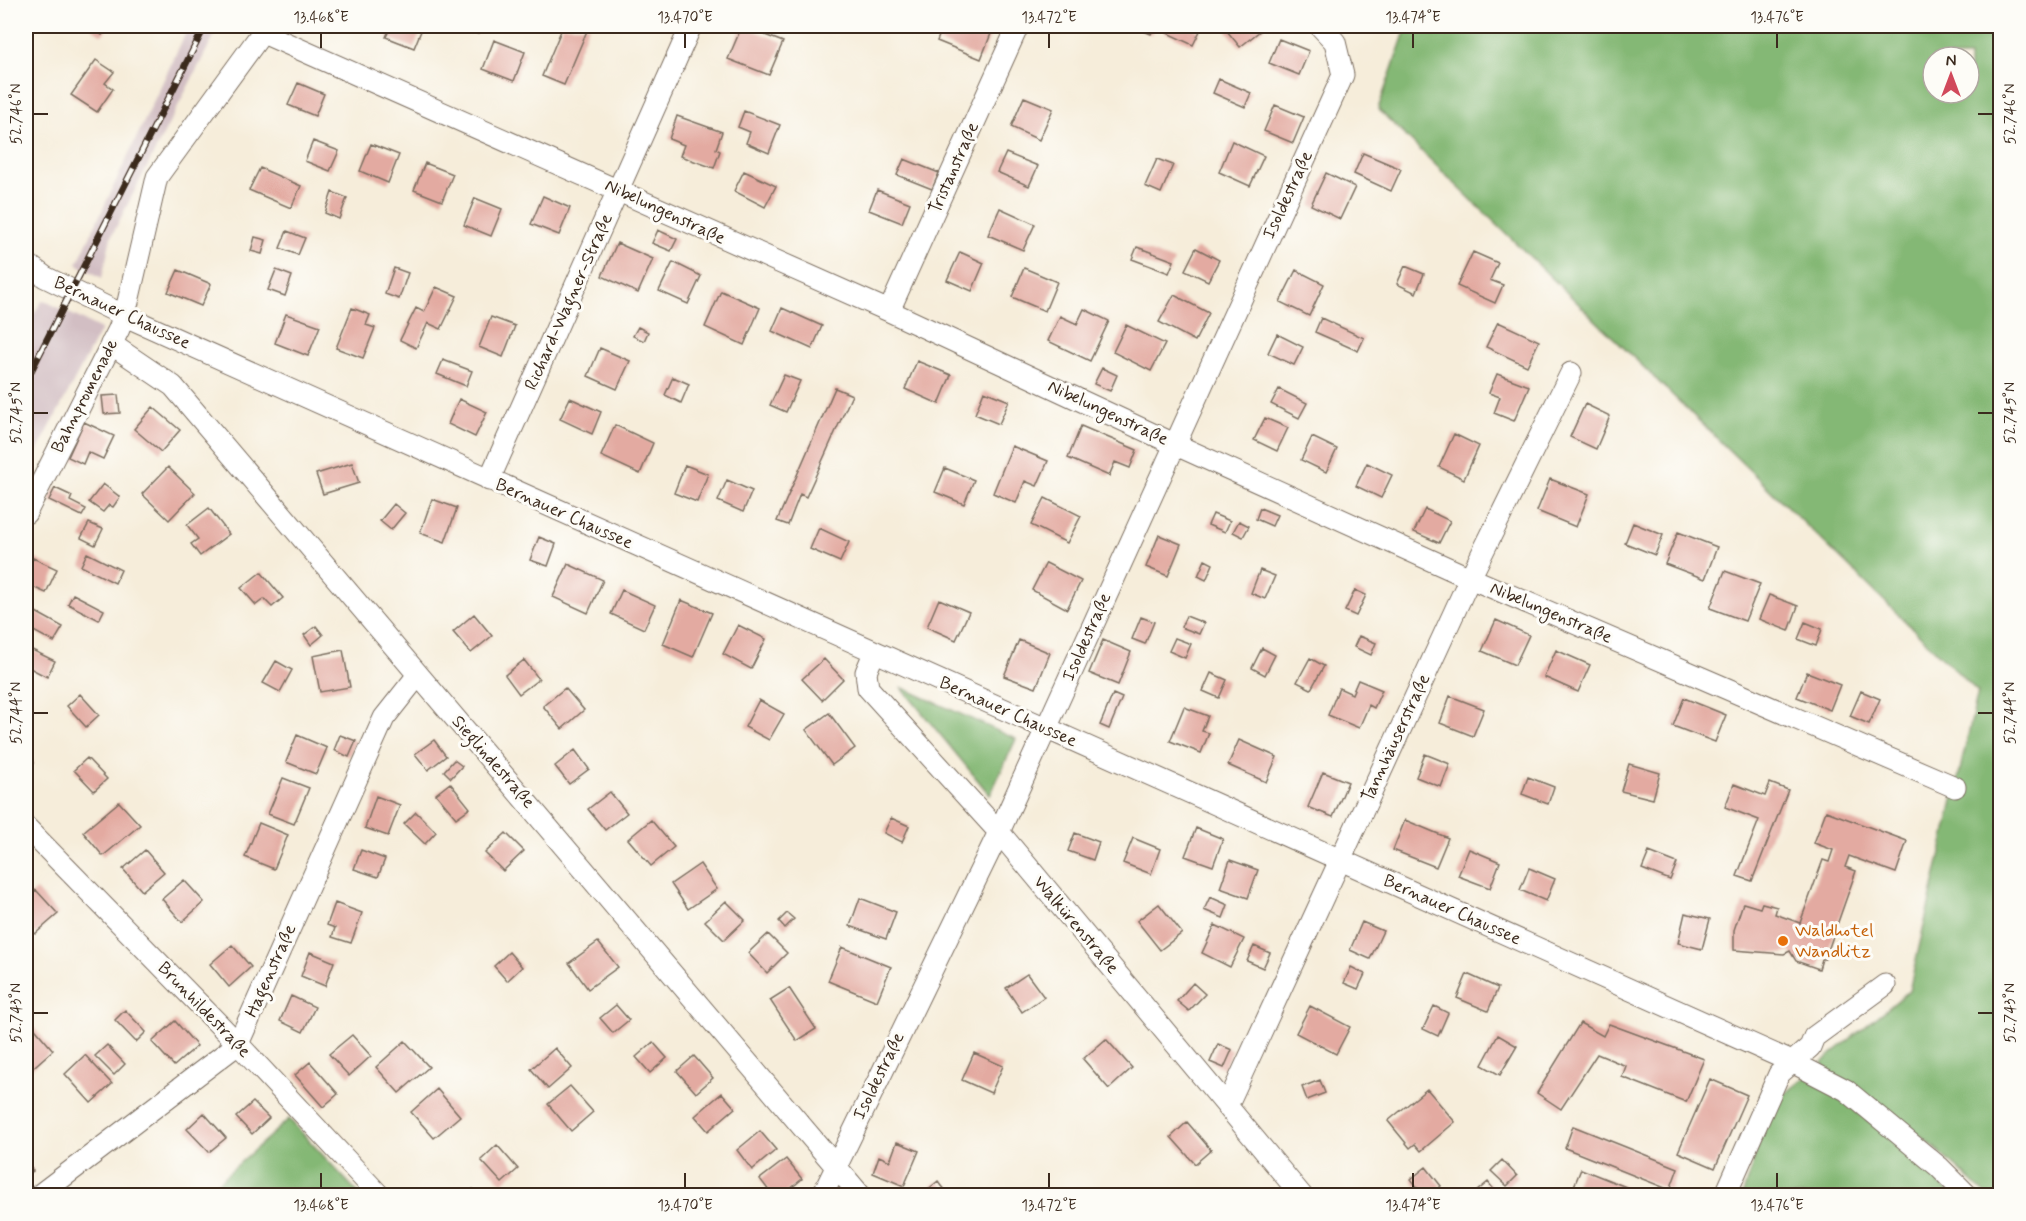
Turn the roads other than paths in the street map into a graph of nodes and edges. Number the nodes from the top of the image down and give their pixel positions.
1 (691, 26) edge
2 (1018, 26) edge
3 (1320, 26) edge
4 (265, 29) edge
5 (620, 190) junction
6 (26, 263) edge
7 (889, 311) junction
8 (123, 315) junction
9 (111, 344) junction
10 (1570, 373) dead end
11 (1174, 444) junction
12 (489, 480) junction
13 (26, 513) edge
14 (1470, 578) junction
15 (874, 653) junction
16 (418, 675) junction
17 (1047, 728) junction
18 (1955, 787) dead end
19 (26, 827) edge
20 (999, 832) junction
21 (1341, 861) junction
22 (1885, 985) dead end
23 (238, 1044) junction
24 (1794, 1063) junction
25 (1227, 1106) junction
26 (835, 1165) junction
27 (38, 1196) edge
28 (380, 1196) edge
29 (822, 1196) edge
30 (861, 1196) edge
31 (1302, 1196) edge
32 (1725, 1196) edge
33 (1968, 1196) edge

1 - 5 street, Richard-Wagner-Straße
2 - 7 street, Tristanstraße
3 - 11 street, Isoldestraße
4 - 5 street, Nibelungenstraße
4 - 8 street, Bahnpromenade
5 - 7 street, Nibelungenstraße
5 - 12 street, Richard-Wagner-Straße
6 - 8 street, Bernauer Chaussee
7 - 11 street, Nibelungenstraße
8 - 9 street, Bahnpromenade
8 - 12 street, Bernauer Chaussee
9 - 13 street, Bahnpromenade
9 - 16 street, Sieglindestraße
10 - 14 street, Tannhäuserstraße
11 - 14 street, Nibelungenstraße
11 - 17 street, Isoldestraße
12 - 15 street, Bernauer Chaussee
14 - 18 street, Nibelungenstraße
14 - 21 street, Tannhäuserstraße
15 - 17 street, Bernauer Chaussee
15 - 20 street, Walkürenstraße
16 - 23 street, Hagenstraße
16 - 26 street, Sieglindestraße
17 - 20 street, Isoldestraße
17 - 21 street, Bernauer Chaussee
19 - 23 street, Brunhildestraße
20 - 25 street, Walkürenstraße
20 - 26 street, Isoldestraße
21 - 24 street, Bernauer Chaussee
21 - 25 street, Tannhäuserstraße
22 - 24 street
23 - 27 street, Hagenstraße
23 - 28 street, Brunhildestraße
24 - 32 street
24 - 33 street, Bernauer Chaussee
25 - 31 street, Walkürenstraße
26 - 29 street, Isoldestraße
26 - 30 street, Sieglindestraße

